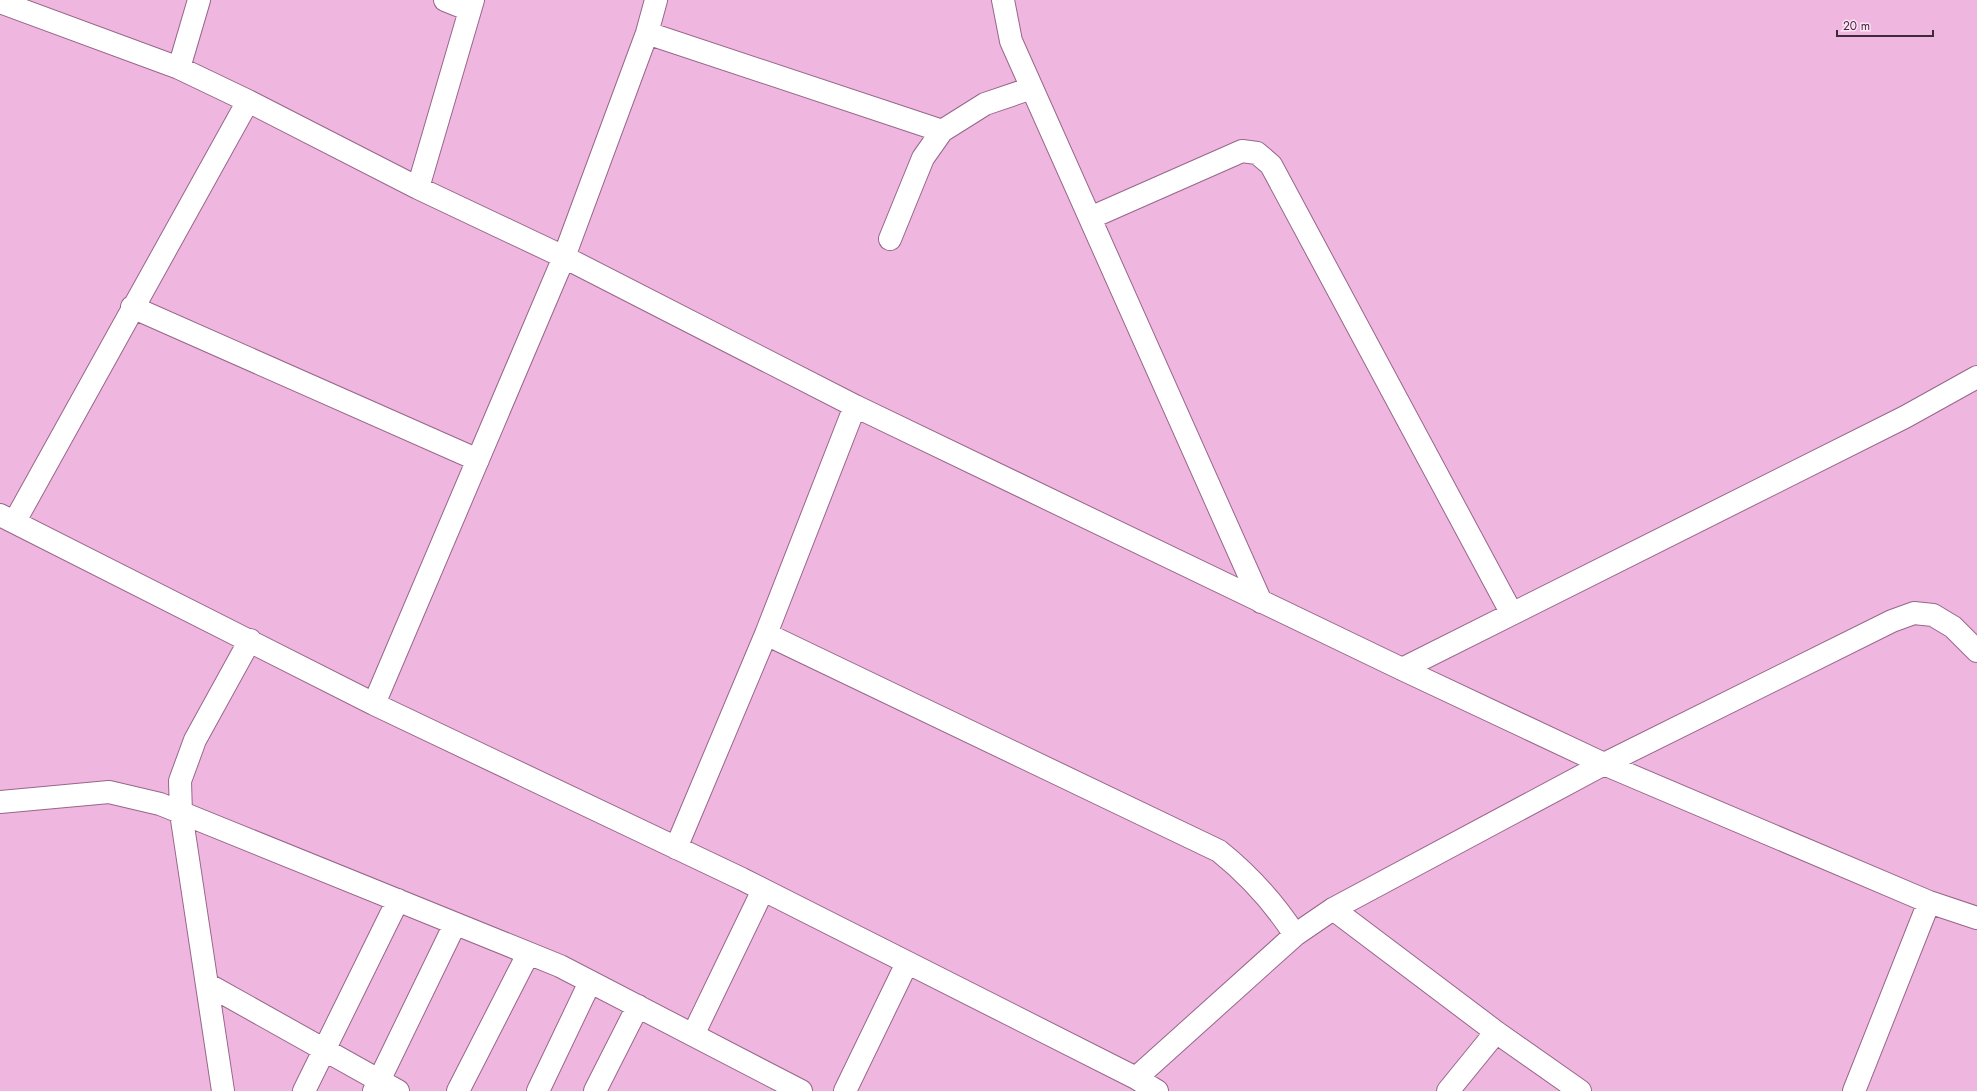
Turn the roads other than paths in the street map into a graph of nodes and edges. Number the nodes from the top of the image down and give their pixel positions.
1 (199, 0) edge
2 (445, 0) edge
3 (656, 0) edge
4 (1003, 0) edge
5 (0, 2) edge
6 (471, 5) edge
7 (647, 33) junction
8 (179, 68) junction
9 (1032, 88) junction
10 (248, 101) junction
11 (942, 131) junction
12 (418, 188) junction
13 (1090, 218) junction
14 (890, 239) dead end
15 (564, 257) junction
16 (132, 307) junction
17 (1977, 377) edge
18 (855, 406) junction
19 (478, 460) junction
20 (7, 518) edge
21 (1261, 602) junction
22 (1512, 614) junction
23 (766, 634) junction
24 (250, 640) junction
25 (1977, 651) edge
26 (1402, 669) junction
27 (374, 704) junction
28 (1604, 764) junction
29 (0, 802) edge
30 (181, 813) junction
31 (676, 848) junction
32 (764, 890) junction
33 (398, 900) junction
34 (1929, 902) junction
35 (1334, 909) junction
36 (1977, 918) edge
37 (455, 924) junction
38 (1294, 935) junction
39 (528, 954) junction
40 (907, 963) junction
41 (590, 982) junction
42 (207, 984) junction
43 (638, 1006) junction
44 (1496, 1032) junction
45 (693, 1035) junction
46 (323, 1050) junction
47 (1136, 1078) junction
48 (384, 1088) edge
49 (223, 1091) edge
50 (304, 1091) edge
51 (458, 1091) edge
52 (538, 1091) edge
53 (595, 1091) edge
54 (801, 1091) edge
55 (846, 1091) edge
56 (1157, 1091) edge
57 (1448, 1091) edge
58 (1580, 1091) edge
59 (1854, 1091) edge

1 - 8 street
2 - 6 street
3 - 7 street
4 - 9 street
5 - 8 street
6 - 12 street
7 - 11 street
7 - 15 street
8 - 10 street
9 - 11 street
9 - 13 street
10 - 12 street
10 - 16 street
11 - 14 street
12 - 15 street
13 - 21 street
13 - 22 street
15 - 18 street
15 - 19 street
16 - 19 street
16 - 20 street
17 - 22 street
18 - 21 street
18 - 23 street
19 - 27 street
20 - 24 street
21 - 26 street
22 - 26 street
23 - 31 street
23 - 38 street
24 - 27 street
24 - 30 street
25 - 28 street
26 - 28 street
27 - 31 street
28 - 34 street
28 - 35 street
29 - 30 street
30 - 33 street
30 - 42 street
31 - 32 street
32 - 40 street
32 - 45 street
33 - 37 street
33 - 46 street
34 - 36 street
34 - 59 street
35 - 38 street
35 - 44 street
37 - 39 street
37 - 48 street
38 - 47 street
39 - 41 street
39 - 51 street
40 - 47 street
40 - 55 street
41 - 43 street
41 - 52 street
42 - 46 street
42 - 49 street
43 - 45 street
43 - 53 street
44 - 57 street
44 - 58 street
45 - 54 street
46 - 48 street
46 - 50 street
47 - 56 street

